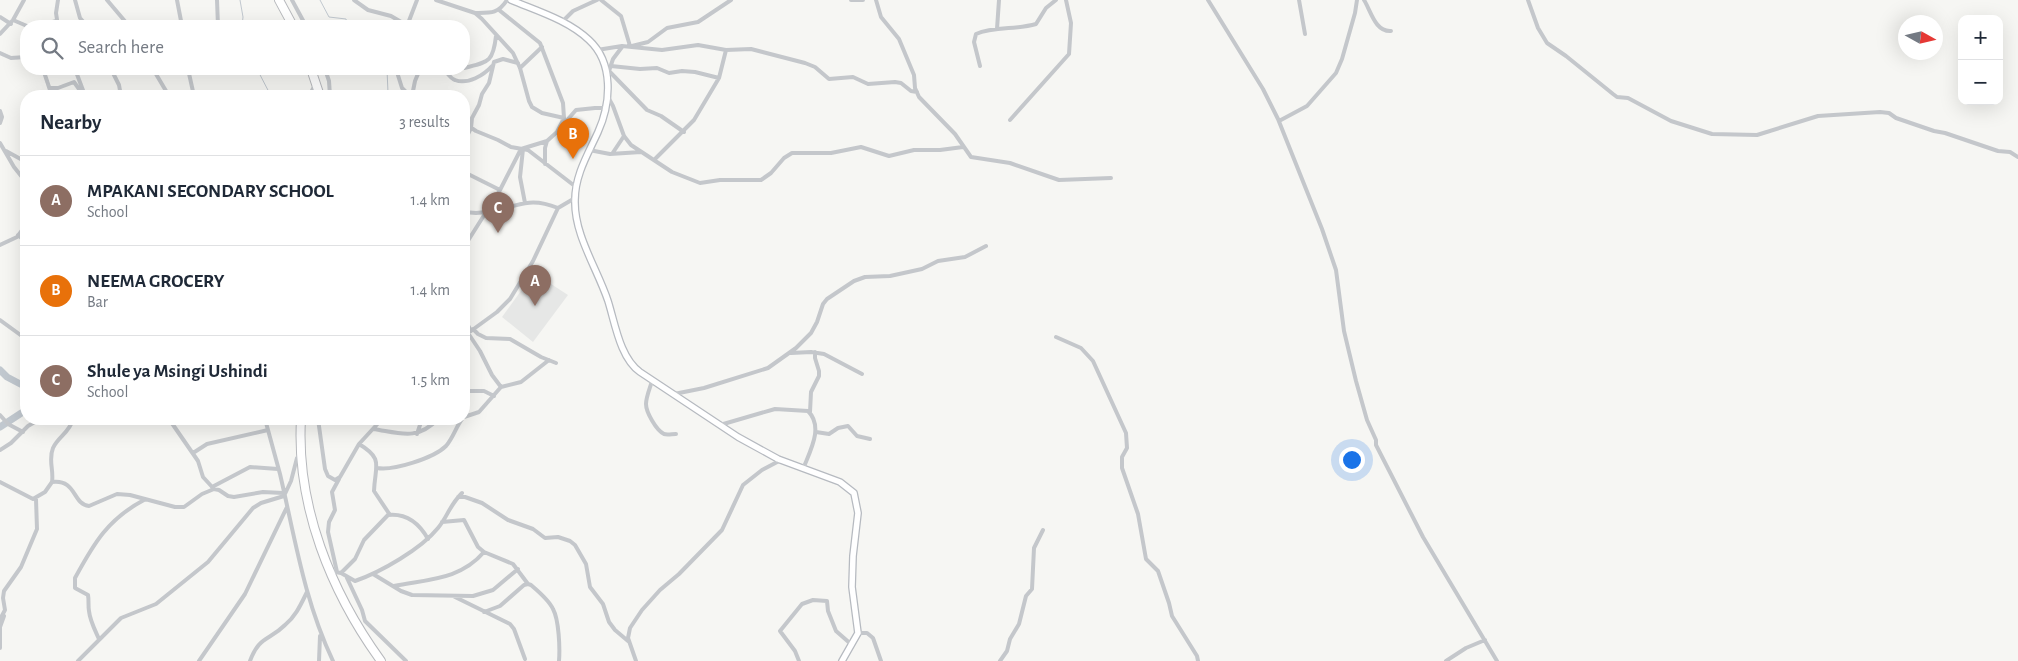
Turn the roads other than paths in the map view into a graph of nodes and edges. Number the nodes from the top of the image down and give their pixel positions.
1 (24, 0) edge
2 (58, 0) edge
3 (75, 0) edge
4 (108, 0) edge
5 (177, 0) edge
6 (217, 0) edge
7 (279, 0) edge
8 (292, 0) edge
9 (356, 0) edge
10 (417, 0) edge
11 (436, 0) edge
12 (507, 0) edge
13 (511, 0) edge
14 (597, 0) edge
15 (601, 0) edge
16 (731, 0) edge
17 (852, 0) edge
18 (863, 0) edge
19 (876, 0) edge
20 (1000, 0) edge
21 (1056, 0) edge
22 (1066, 0) edge
23 (1208, 0) edge
24 (1299, 0) edge
25 (1357, 0) edge
26 (1364, 0) edge
27 (1528, 0) edge
28 (500, 10) junction
29 (475, 13) junction
30 (0, 17) edge
31 (57, 20) edge
32 (82, 20) edge
33 (123, 20) edge
34 (181, 20) edge
35 (218, 20) edge
36 (291, 20) edge
37 (303, 20) edge
38 (398, 20) edge
39 (410, 20) edge
40 (12, 22) junction
41 (562, 22) junction
42 (20, 24) edge
43 (996, 29) junction
44 (1391, 31) dead end
45 (0, 34) edge
46 (1305, 34) dead end
47 (496, 36) junction
48 (622, 46) junction
49 (631, 46) junction
50 (542, 47) junction
51 (597, 50) junction
52 (726, 50) junction
53 (0, 53) edge
54 (20, 58) edge
55 (518, 63) junction
56 (492, 66) junction
57 (610, 66) junction
58 (980, 66) dead end
59 (470, 67) edge
60 (520, 68) junction
61 (608, 73) junction
62 (45, 75) edge
63 (78, 75) edge
64 (113, 75) edge
65 (157, 75) edge
66 (189, 75) edge
67 (314, 75) edge
68 (327, 75) edge
69 (398, 75) edge
70 (417, 75) edge
71 (450, 75) edge
72 (453, 75) edge
73 (719, 78) junction
74 (455, 80) junction
75 (317, 83) junction
76 (50, 88) joint
77 (80, 90) edge
78 (82, 90) edge
79 (120, 90) edge
80 (166, 90) edge
81 (193, 90) edge
82 (313, 90) edge
83 (319, 90) edge
84 (330, 90) edge
85 (404, 90) edge
86 (412, 90) edge
87 (916, 92) junction
88 (608, 97) junction
89 (606, 108) junction
90 (0, 111) edge
91 (564, 118) junction
92 (1010, 120) dead end
93 (1279, 122) junction
94 (0, 123) edge
95 (471, 128) joint
96 (556, 132) junction
97 (684, 132) junction
98 (624, 136) junction
99 (547, 141) junction
100 (0, 143) edge
101 (963, 147) junction
102 (522, 149) junction
103 (589, 150) junction
104 (6, 151) junction
105 (645, 153) junction
106 (612, 154) junction
107 (2018, 157) edge
108 (20, 159) edge
109 (655, 159) junction
110 (545, 164) junction
111 (20, 172) edge
112 (470, 175) edge
113 (1110, 178) dead end
114 (576, 188) junction
115 (500, 190) junction
116 (575, 198) junction
117 (525, 203) junction
118 (558, 208) junction
119 (487, 211) junction
120 (470, 213) edge
121 (20, 232) edge
122 (18, 235) joint
123 (470, 238) edge
124 (0, 245) edge
125 (986, 246) dead end
126 (0, 320) edge
127 (470, 331) edge
128 (470, 332) edge
129 (470, 334) edge
130 (20, 335) edge
131 (1056, 337) dead end
132 (815, 352) junction
133 (789, 353) junction
134 (549, 360) junction
135 (556, 363) dead end
136 (862, 374) dead end
137 (652, 381) junction
138 (502, 387) junction
139 (470, 391) edge
140 (674, 394) junction
141 (494, 396) junction
142 (810, 412) junction
143 (0, 415) edge
144 (470, 416) edge
145 (32, 425) edge
146 (71, 425) edge
147 (173, 425) edge
148 (267, 425) edge
149 (300, 425) edge
150 (319, 425) edge
151 (376, 425) edge
152 (420, 425) edge
153 (432, 425) edge
154 (459, 425) edge
155 (720, 425) junction
156 (373, 429) dead end
157 (268, 430) junction
158 (23, 432) junction
159 (816, 432) junction
160 (417, 434) junction
161 (676, 434) dead end
162 (870, 439) dead end
163 (359, 444) junction
164 (0, 450) edge
165 (193, 453) junction
166 (302, 454) junction
167 (781, 460) junction
168 (377, 468) junction
169 (278, 469) junction
170 (803, 469) junction
171 (340, 477) junction
172 (0, 482) edge
173 (52, 482) junction
174 (213, 488) junction
175 (462, 493) dead end
176 (284, 495) junction
177 (458, 497) junction
178 (36, 499) junction
179 (144, 500) junction
180 (287, 507) junction
181 (390, 514) junction
182 (442, 522) junction
183 (1043, 530) dead end
184 (428, 539) junction
185 (484, 552) junction
186 (518, 569) junction
187 (336, 572) junction
188 (373, 574) junction
189 (347, 578) junction
190 (528, 584) junction
191 (394, 586) junction
192 (307, 592) junction
193 (454, 596) junction
194 (484, 612) junction
195 (4, 614) junction
196 (0, 619) edge
197 (858, 633) junction
198 (321, 634) junction
199 (99, 639) junction
200 (1485, 640) junction
201 (628, 641) junction
202 (852, 645) junction
203 (0, 648) edge
204 (525, 660) dead end
205 (78, 661) edge
206 (199, 661) edge
207 (250, 661) edge
208 (319, 661) edge
209 (333, 661) edge
210 (381, 661) edge
211 (406, 661) edge
212 (559, 661) edge
213 (636, 661) edge
214 (798, 661) edge
215 (842, 661) edge
216 (881, 661) edge
217 (1000, 661) edge
218 (1198, 661) edge
219 (1446, 661) edge
220 (1497, 661) edge

1 - 40 street
2 - 31 street
3 - 32 street
4 - 33 street
5 - 34 street
6 - 35 street
7 - 36 highway
8 - 37 street
9 - 38 street
10 - 39 street
11 - 29 street
12 - 28 street
13 - 41 street
14 - 41 street
15 - 49 street
16 - 49 street
17 - 18 street
19 - 87 street
20 - 43 street
21 - 43 street
22 - 92 street
23 - 93 street
24 - 46 street
25 - 93 street
26 - 44 street
27 - 107 street
28 - 29 street
28 - 50 street
29 - 47 street
30 - 40 street
40 - 42 street
40 - 45 street
41 - 51 street
43 - 58 street
47 - 55 street
47 - 59 street
48 - 49 street
48 - 51 street
48 - 57 street
49 - 52 street
50 - 60 street
50 - 91 street
51 - 61 street
52 - 73 street
52 - 87 street
53 - 54 street
55 - 56 street
55 - 60 street
56 - 74 street
56 - 95 street
57 - 61 street
57 - 73 street
60 - 91 street
61 - 88 street
61 - 97 street
62 - 76 street
63 - 78 street
64 - 79 street
65 - 80 street
66 - 81 street
67 - 75 highway
68 - 84 street
69 - 85 street
70 - 86 street
71 - 74 street
72 - 74 street
73 - 97 street
75 - 82 street
75 - 83 highway
76 - 77 street
87 - 101 street
88 - 89 street
88 - 98 street
89 - 96 street
89 - 103 street
90 - 94 street
91 - 96 street
93 - 200 street
95 - 102 street
96 - 99 street
97 - 109 street
98 - 105 street
98 - 106 street
99 - 102 street
99 - 110 street
100 - 104 street
101 - 109 street
101 - 113 street
102 - 110 street
102 - 115 street
102 - 117 street
103 - 106 street
103 - 114 street
104 - 108 street
104 - 111 street
105 - 106 street
105 - 109 street
110 - 114 street
112 - 115 street
114 - 116 street
115 - 119 street
116 - 118 street
116 - 137 street
117 - 118 street
117 - 119 street
118 - 127 street
119 - 120 street
119 - 123 street
121 - 122 street
122 - 124 street
125 - 133 street
126 - 130 street
128 - 134 street
129 - 138 street
131 - 218 street
132 - 133 street
132 - 136 street
132 - 142 street
133 - 140 street
134 - 135 street
134 - 138 street
137 - 140 street
137 - 161 street
138 - 141 street
139 - 141 street
140 - 155 street
141 - 144 street
142 - 155 street
142 - 159 street
143 - 158 street
145 - 158 street
146 - 173 street
147 - 165 street
148 - 157 street
149 - 166 highway
150 - 171 street
151 - 163 street
152 - 160 street
153 - 160 street
154 - 168 street
155 - 167 street
156 - 160 street
157 - 165 street
157 - 169 street
158 - 164 street
159 - 162 street
159 - 170 street
163 - 168 street
163 - 171 street
165 - 174 street
166 - 176 street
166 - 187 highway
167 - 170 street
167 - 201 street
168 - 181 street
169 - 174 street
169 - 176 street
170 - 197 street
171 - 187 street
172 - 178 street
173 - 178 street
173 - 179 street
174 - 176 street
174 - 179 street
175 - 177 street
176 - 180 street
176 - 199 street
177 - 182 street
177 - 201 street
178 - 195 street
179 - 199 street
180 - 192 street
180 - 206 street
181 - 184 street
181 - 187 street
182 - 184 street
182 - 185 street
183 - 217 street
184 - 188 street
185 - 186 street
185 - 191 street
186 - 190 street
186 - 193 street
187 - 189 street
187 - 210 highway
188 - 189 street
188 - 191 street
189 - 211 street
190 - 194 street
190 - 212 street
191 - 193 street
192 - 198 street
192 - 207 street
193 - 194 street
194 - 204 street
195 - 196 street
195 - 203 street
197 - 202 street
197 - 216 street
198 - 208 street
198 - 209 street
199 - 205 street
200 - 219 street
200 - 220 street
201 - 213 street
202 - 214 street
202 - 215 street

